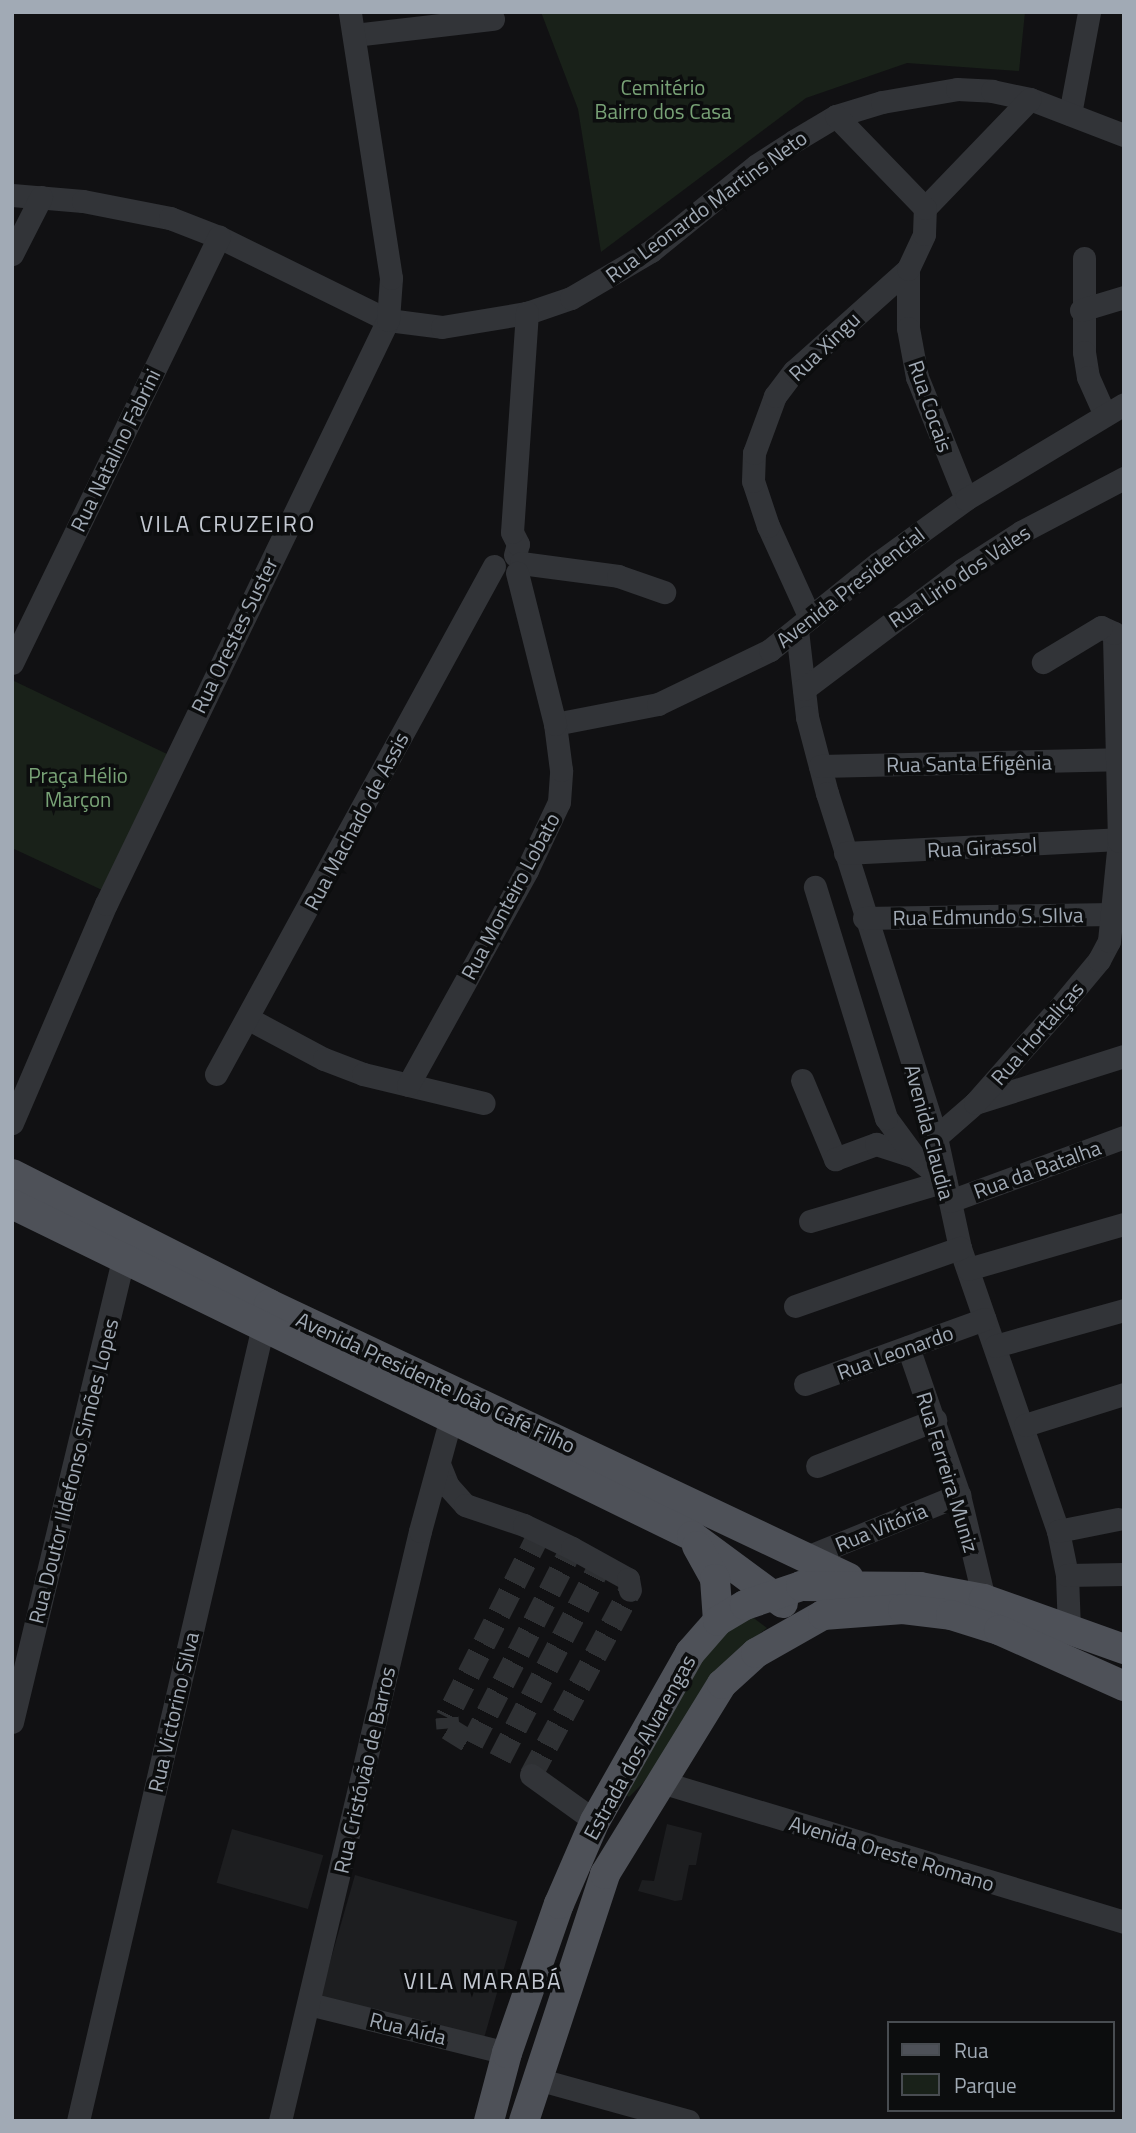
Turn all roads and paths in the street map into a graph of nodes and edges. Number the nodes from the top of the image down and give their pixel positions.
1 (1089, 12) edge
2 (493, 19) dead end
3 (352, 24) edge
4 (1030, 99) junction
5 (1070, 114) junction
6 (836, 116) junction
7 (1124, 135) edge
8 (12, 195) edge
9 (41, 197) junction
10 (925, 208) junction
11 (219, 237) junction
12 (12, 254) edge
13 (1084, 258) dead end
14 (908, 269) junction
15 (1124, 297) edge
16 (1081, 310) junction
17 (527, 313) junction
18 (388, 320) junction
19 (1114, 409) edge
20 (1124, 478) edge
21 (966, 499) junction
22 (510, 562) junction
23 (664, 592) dead end
24 (803, 624) junction
25 (1043, 662) dead end
26 (12, 663) edge
27 (804, 689) junction
28 (555, 723) junction
29 (1118, 759) junction
30 (820, 766) junction
31 (1121, 840) edge
32 (845, 853) junction
33 (815, 887) dead end
34 (1113, 914) junction
35 (864, 918) junction
36 (249, 1019) junction
37 (1124, 1056) edge
38 (216, 1074) dead end
39 (802, 1080) dead end
40 (408, 1085) junction
41 (484, 1103) dead end
42 (975, 1103) junction
43 (12, 1123) edge
44 (936, 1137) junction
45 (1124, 1138) edge
46 (914, 1156) junction
47 (12, 1174) edge
48 (947, 1191) junction
49 (12, 1204) edge
50 (810, 1221) dead end
51 (1124, 1224) edge
52 (964, 1258) junction
53 (123, 1261) junction
54 (795, 1306) dead end
55 (1124, 1310) edge
56 (265, 1315) junction
57 (985, 1319) junction
58 (995, 1346) junction
59 (908, 1347) junction
60 (805, 1384) dead end
61 (456, 1392) junction
62 (1124, 1394) edge
63 (935, 1420) junction
64 (452, 1421) junction
65 (1025, 1424) junction
66 (439, 1464) junction
67 (817, 1466) dead end
68 (959, 1495) junction
69 (1118, 1519) dead end
70 (1058, 1531) junction
71 (692, 1536) junction
72 (802, 1559) junction
73 (1124, 1574) edge
74 (1067, 1575) junction
75 (862, 1583) junction
76 (630, 1590) dead end
77 (769, 1595) junction
78 (984, 1599) junction
79 (823, 1615) junction
80 (718, 1621) junction
81 (1069, 1630) junction
82 (1124, 1649) edge
83 (1124, 1686) edge
84 (12, 1722) edge
85 (531, 1776) dead end
86 (661, 1782) junction
87 (595, 1821) junction
88 (605, 1874) junction
89 (1124, 1922) edge
90 (309, 2004) junction
91 (507, 2053) junction
92 (537, 2079) junction
93 (78, 2121) edge
94 (280, 2121) edge
95 (489, 2121) edge
96 (524, 2121) edge
97 (688, 2121) edge

1 - 5 street
2 - 3 street
3 - 18 street, Rua Orestes Suster
4 - 5 street, Rua Leonardo Martins Neto
4 - 6 street, Rua Leonardo Martins Neto
4 - 10 street
5 - 7 street, Rua Leonardo Martins Neto
6 - 10 street
6 - 17 street, Rua Leonardo Martins Neto
8 - 9 street, Rua Leonardo Martins Neto
9 - 11 street, Rua Leonardo Martins Neto
9 - 12 street
10 - 14 street, Rua Xingu
11 - 18 street, Rua Leonardo Martins Neto
11 - 26 street, Rua Natalino Fabrini
13 - 16 street
14 - 21 street, Rua Cocais
14 - 24 street, Rua Xingu
15 - 16 street
16 - 19 street
17 - 18 street, Rua Leonardo Martins Neto
17 - 22 street
18 - 43 street, Rua Orestes Suster
19 - 21 street, Avenida Presidencial
20 - 27 street, Rua Lirio dos Vales
21 - 24 street, Avenida Presidencial
22 - 23 street
22 - 28 street, Rua Monteiro Lobato
22 - 36 street, Rua Machado de Assis
24 - 27 street, Avenida Claudia
24 - 28 street, Avenida Presidencial
25 - 29 street, Rua Hortaliças
27 - 30 street, Avenida Claudia
28 - 40 street, Rua Monteiro Lobato
29 - 30 street, Rua Santa Efigênia
29 - 31 street, Rua Hortaliças
30 - 32 street, Avenida Claudia
31 - 32 street, Rua Girassol
31 - 34 street, Rua Hortaliças
32 - 35 street, Avenida Claudia
33 - 46 street
34 - 35 street, Rua Edmundo S. SIlva
34 - 42 street, Rua Hortaliças
35 - 44 street, Avenida Claudia
36 - 38 street, Rua Machado de Assis
36 - 40 street
37 - 42 street
39 - 46 street
40 - 41 street
42 - 44 street, Rua Hortaliças
44 - 48 street, Avenida Claudia
45 - 48 street, Rua da Batalha
46 - 48 street
47 - 56 main road, Avenida Presidente João Café Filho
48 - 50 street, Rua da Batalha
48 - 52 street, Avenida Claudia
49 - 53 main road, Avenida Presidente João Café Filho
51 - 52 street
52 - 54 street
52 - 57 street, Avenida Claudia
53 - 56 main road, Avenida Presidente João Café Filho
53 - 84 street, Rua Doutor Ildefonso Simões Lopes
55 - 58 street
56 - 61 main road, Avenida Presidente João Café Filho
56 - 64 main road, Avenida Presidente João Café Filho
56 - 93 street, Rua Victorino Silva
57 - 58 street, Avenida Claudia
57 - 59 street, Rua Leonardo
58 - 65 street, Avenida Claudia
59 - 60 street, Rua Leonardo
59 - 63 street, Rua Ferreira Muniz
61 - 64 street, Rua Cristóvão de Barros
61 - 72 main road, Avenida Presidente João Café Filho
62 - 65 street
63 - 67 street
63 - 68 street, Rua Ferreira Muniz
64 - 66 street, Rua Cristóvão de Barros
64 - 71 main road, Avenida Presidente João Café Filho
65 - 70 street, Avenida Claudia
66 - 76 street
66 - 90 street, Rua Cristóvão de Barros
68 - 72 street, Rua Vitória
68 - 78 street, Rua Ferreira Muniz
69 - 70 street
70 - 74 street, Avenida Claudia
71 - 77 main road, Avenida Presidente João Café Filho
71 - 80 main road
72 - 75 main road, Avenida Presidente João Café Filho
73 - 74 street
74 - 81 street, Avenida Claudia
75 - 77 main road, Estrada dos Alvarengas
75 - 78 main road, Estrada dos Alvarengas
77 - 79 main road, Avenida Presidente João Café Filho
77 - 80 main road, Estrada dos Alvarengas
78 - 81 main road, Estrada dos Alvarengas
79 - 83 main road, Estrada dos Alvarengas
79 - 86 main road, Estrada dos Alvarengas
80 - 87 main road, Estrada dos Alvarengas
81 - 82 main road, Estrada dos Alvarengas
85 - 87 street
86 - 88 main road, Estrada dos Alvarengas
86 - 89 street, Avenida Oreste Romano
87 - 88 main road
87 - 91 main road, Estrada dos Alvarengas
88 - 92 main road, Estrada dos Alvarengas
90 - 91 street, Rua Aída
90 - 94 street, Rua Cristóvão de Barros
91 - 95 main road, Estrada dos Alvarengas
92 - 96 main road, Estrada dos Alvarengas
92 - 97 street

